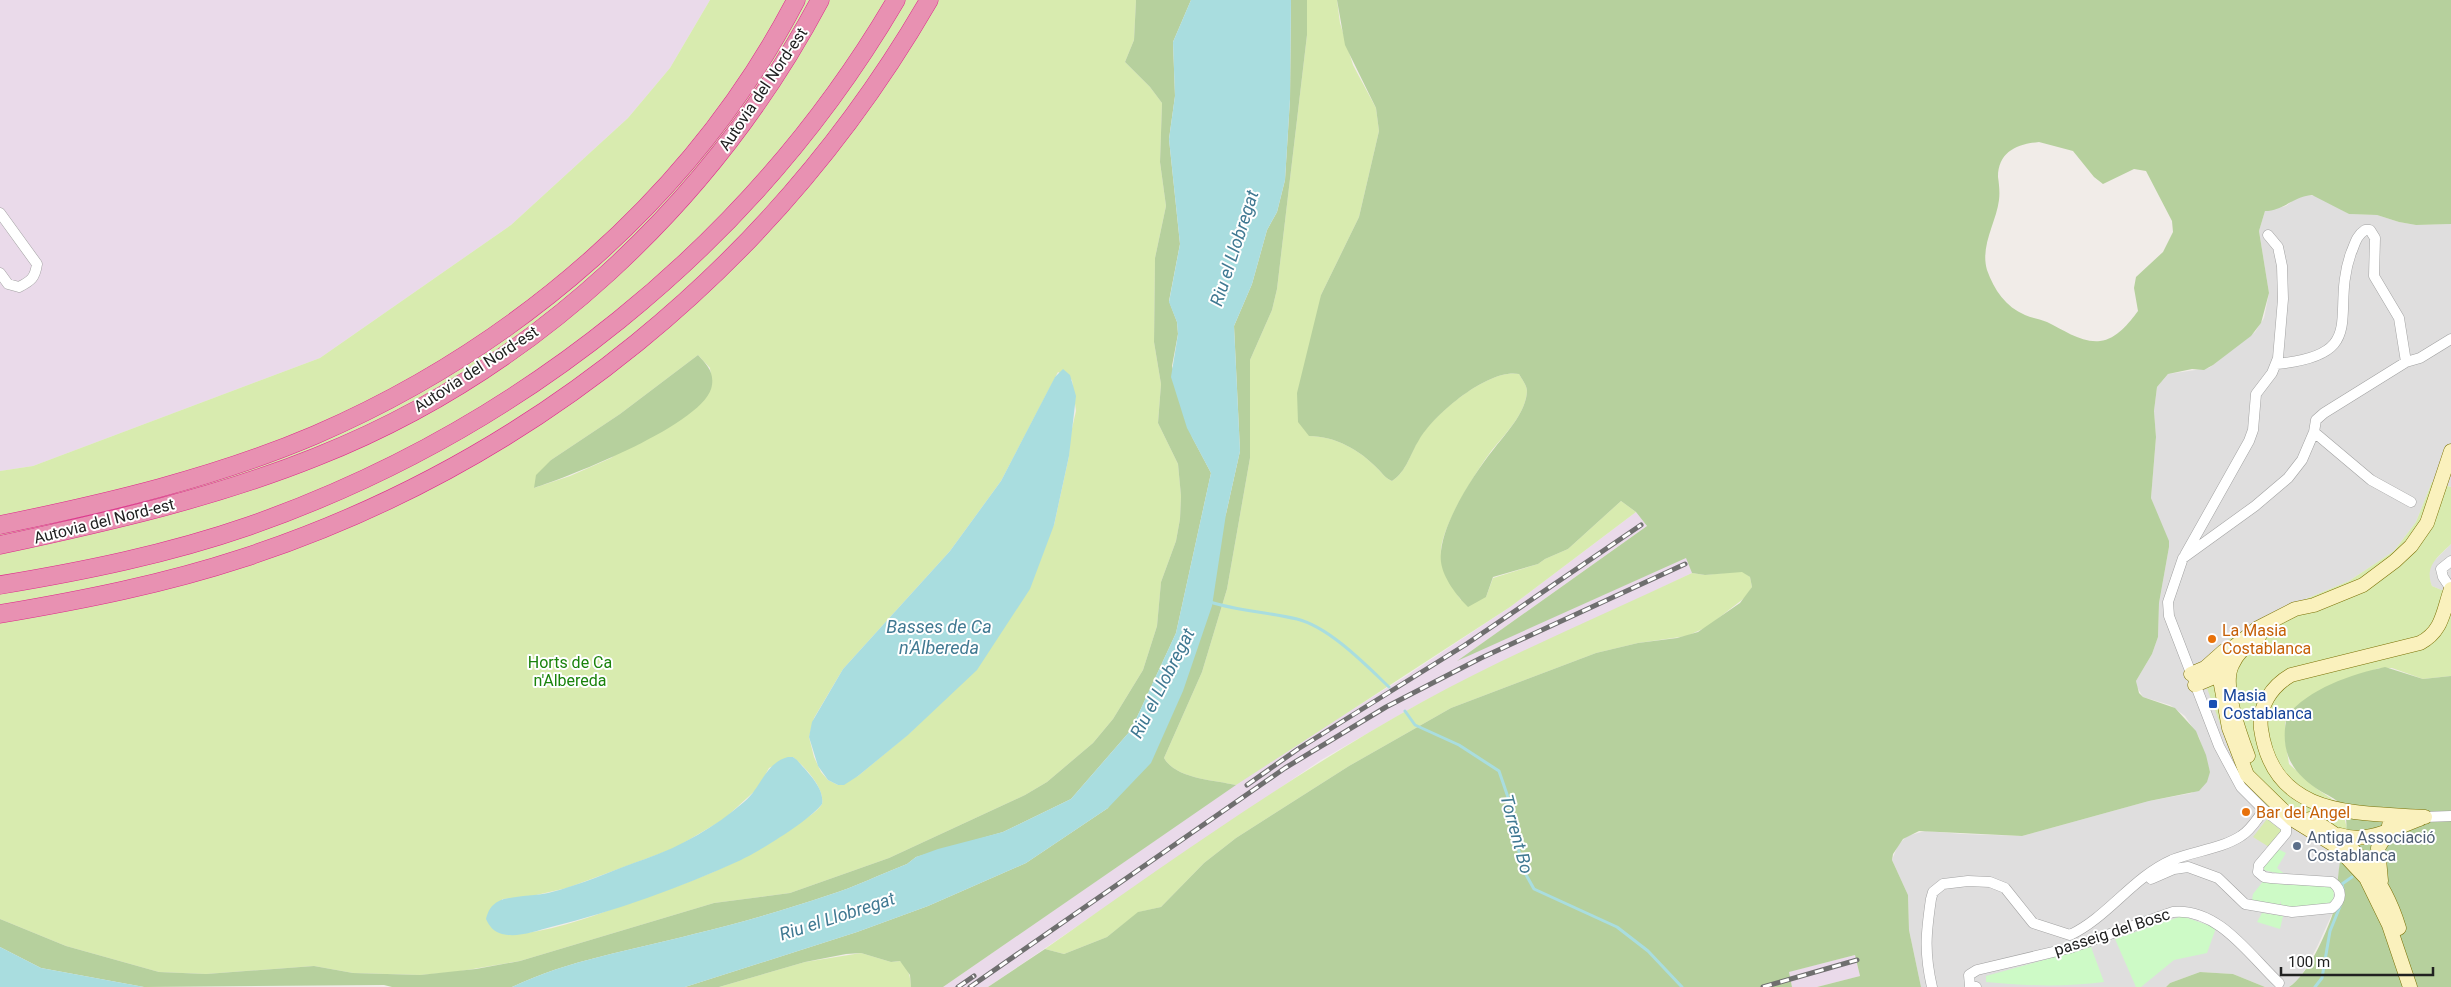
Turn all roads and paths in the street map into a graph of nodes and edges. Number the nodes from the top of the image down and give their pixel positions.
1 (796, 0) edge
2 (820, 0) edge
3 (896, 0) edge
4 (929, 0) edge
5 (0, 213) edge
6 (2268, 235) dead end
7 (0, 273) edge
8 (2451, 339) edge
9 (2406, 362) junction
10 (2276, 364) junction
11 (2314, 432) junction
12 (2451, 451) edge
13 (2411, 502) dead end
14 (0, 525) edge
15 (0, 546) edge
16 (2183, 558) junction
17 (2451, 561) edge
18 (0, 585) edge
19 (2451, 589) edge
20 (2314, 605) junction
21 (0, 614) edge
22 (2237, 642) junction
23 (2238, 656) junction
24 (2205, 668) junction
25 (2219, 674) junction
26 (2193, 679) junction
27 (2234, 708) junction
28 (2260, 788) junction
29 (2264, 810) junction
30 (2388, 815) junction
31 (2451, 816) edge
32 (2425, 817) junction
33 (2389, 830) junction
34 (2366, 838) junction
35 (2335, 839) junction
36 (2378, 848) junction
37 (2360, 855) junction
38 (2366, 878) junction
39 (2135, 886) junction
40 (2382, 886) junction
41 (2070, 935) junction
42 (2070, 948) junction
43 (2409, 982) edge
44 (2279, 983) dead end
45 (1932, 987) edge
46 (1976, 987) edge

1 - 14 highway, Autovia del Nord-est
2 - 15 highway, Autovia del Nord-est
3 - 18 highway
4 - 21 highway
5 - 7 street
6 - 10 street
8 - 9 street
9 - 10 street
9 - 11 street
10 - 16 street
11 - 13 street
11 - 16 street
12 - 20 main road
16 - 26 street
17 - 19 street
19 - 30 main road
20 - 22 main road
20 - 23 main road
22 - 24 main road
22 - 25 main road
23 - 25 main road
23 - 27 main road
24 - 25 main road
24 - 26 main road
25 - 26 main road
25 - 27 main road
25 - 28 main road
26 - 29 street
27 - 28 main road
28 - 35 main road
29 - 39 street
29 - 39 street
30 - 32 main road
30 - 33 main road
31 - 32 street
32 - 33 main road
33 - 34 main road
33 - 36 main road
34 - 35 main road
34 - 37 main road
35 - 37 main road
35 - 38 main road
36 - 37 main road
36 - 40 main road
37 - 38 main road
37 - 40 main road
38 - 43 main road
39 - 41 street
40 - 43 main road
41 - 42 street
41 - 45 street
42 - 44 street, passeig del Bosc
42 - 46 street, passeig del Bosc

